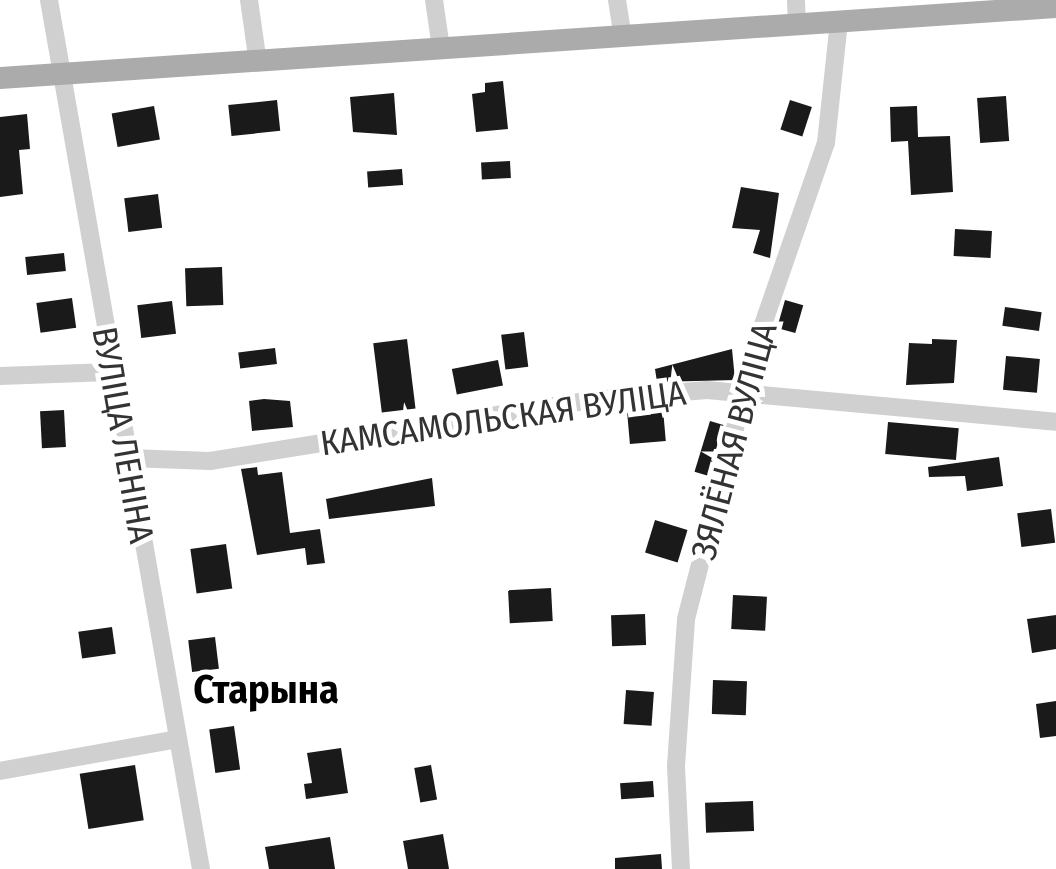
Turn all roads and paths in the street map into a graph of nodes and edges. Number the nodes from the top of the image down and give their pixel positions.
1 (50, 0) edge
2 (249, 0) edge
3 (434, 0) edge
4 (617, 0) edge
5 (1056, 7) edge
6 (796, 11) edge
7 (839, 22) junction
8 (622, 33) junction
9 (441, 48) junction
10 (258, 56) junction
11 (62, 72) junction
12 (0, 78) edge
13 (110, 372) junction
14 (0, 376) edge
15 (748, 392) junction
16 (1056, 422) edge
17 (129, 458) junction
18 (177, 739) junction
19 (0, 771) edge
20 (201, 869) edge
21 (680, 869) edge

1 - 11 street, ВУЛІЦА ЛЕНІНА
2 - 10 street
3 - 9 street
4 - 8 street
5 - 7 main road
6 - 7 main road
6 - 8 main road
7 - 15 street, ЗЯЛЁНАЯ ВУЛІЦА
8 - 9 main road
9 - 10 main road
10 - 11 main road
11 - 12 main road
11 - 13 street, ВУЛІЦА ЛЕНІНА
13 - 14 street
13 - 17 street, ВУЛІЦА ЛЕНІНА
15 - 16 street, КАМСАМОЛЬСКАЯ ВУЛІЦА
15 - 17 street, КАМСАМОЛЬСКАЯ ВУЛІЦА
15 - 21 street, ЗЯЛЁНАЯ ВУЛІЦА
17 - 18 street, ВУЛІЦА ЛЕНІНА
18 - 19 street
18 - 20 street, ВУЛІЦА ЛЕНІНА

